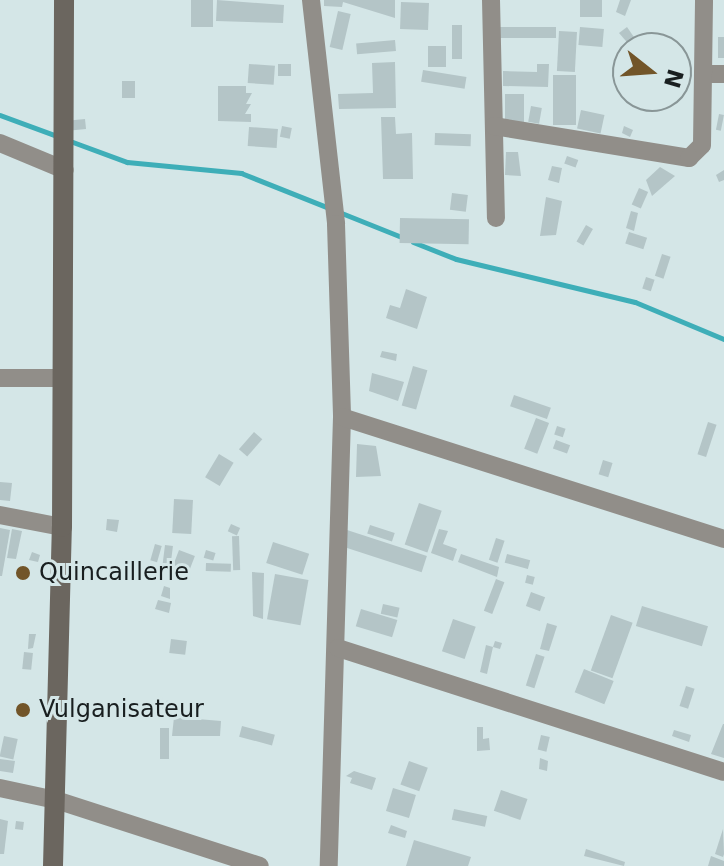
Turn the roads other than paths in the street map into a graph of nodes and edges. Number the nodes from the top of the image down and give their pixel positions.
1 (64, 0) edge
2 (311, 0) edge
3 (704, 0) edge
4 (489, 1) edge
5 (703, 74) junction
6 (724, 74) edge
7 (494, 126) junction
8 (0, 143) edge
9 (65, 170) junction
10 (496, 218) dead end
11 (0, 378) edge
12 (63, 378) junction
13 (342, 417) junction
14 (0, 515) edge
15 (62, 527) junction
16 (724, 539) edge
17 (338, 648) junction
18 (724, 772) edge
19 (0, 788) edge
20 (56, 800) junction
21 (53, 866) edge
22 (260, 866) edge
23 (329, 866) edge

1 - 9 street
2 - 13 street
3 - 5 street
4 - 7 street
5 - 6 street
5 - 7 street
7 - 10 street
8 - 9 street
9 - 12 street
11 - 12 street
12 - 15 street
13 - 16 street
13 - 17 street
14 - 15 street
15 - 20 street
17 - 18 street
17 - 23 street
19 - 20 street
20 - 21 street
20 - 22 street

